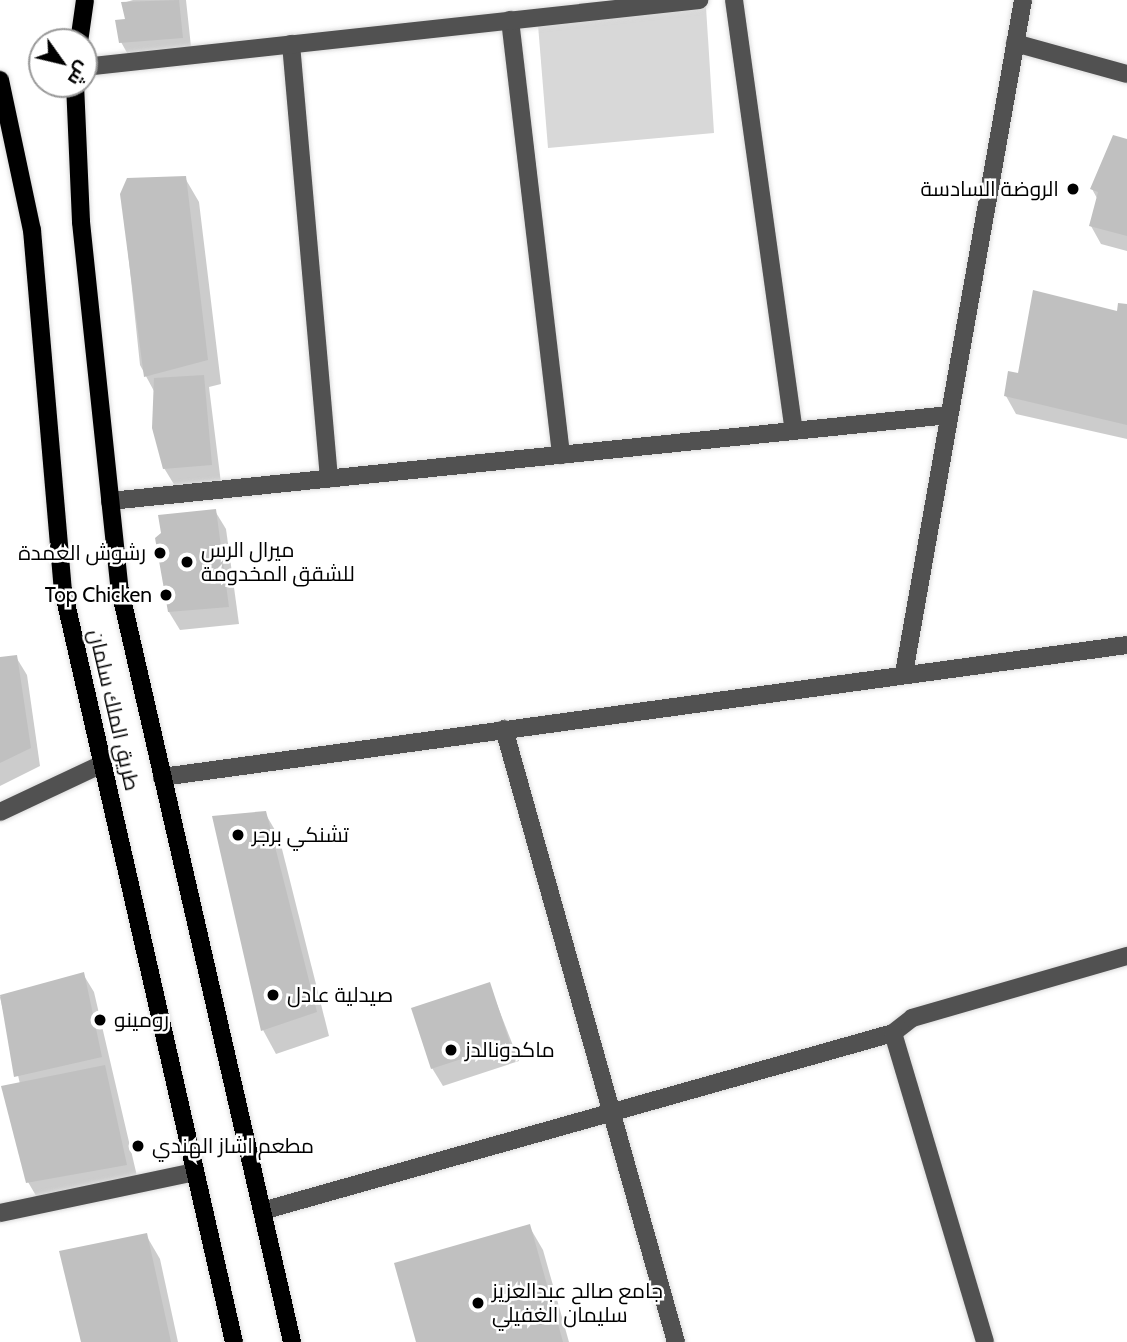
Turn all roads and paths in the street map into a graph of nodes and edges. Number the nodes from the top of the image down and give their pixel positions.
1 (85, 0) edge
2 (699, 0) edge
3 (734, 0) edge
4 (1023, 0) edge
5 (510, 20) junction
6 (81, 28) edge
7 (1015, 43) junction
8 (291, 44) junction
9 (98, 65) edge
10 (1127, 74) edge
11 (0, 80) edge
12 (76, 98) edge
13 (949, 415) junction
14 (794, 431) junction
15 (561, 455) junction
16 (329, 478) junction
17 (110, 501) junction
18 (1127, 645) edge
19 (904, 673) junction
20 (505, 729) junction
21 (102, 764) junction
22 (162, 777) junction
23 (0, 813) edge
24 (1127, 956) edge
25 (893, 1033) junction
26 (612, 1116) junction
27 (195, 1172) junction
28 (262, 1211) junction
29 (0, 1213) edge
30 (234, 1342) edge
31 (292, 1342) edge
32 (676, 1342) edge
33 (985, 1342) edge

1 - 6 main road
2 - 5 street
3 - 14 street
4 - 7 street
5 - 8 street
5 - 15 street
7 - 10 street
7 - 13 street
8 - 9 street
8 - 16 street
11 - 21 main road, طريق الملك سلمان
12 - 17 main road, طريق الملك سلمان
13 - 14 street
13 - 19 street
14 - 15 street
15 - 16 street
16 - 17 street
17 - 22 main road, طريق الملك سلمان
18 - 19 street
19 - 20 street
20 - 22 street
20 - 26 street
21 - 23 street
21 - 27 main road, طريق الملك سلمان
22 - 28 main road, طريق الملك سلمان
24 - 25 street
25 - 26 street
25 - 33 street
26 - 28 street
26 - 32 street
27 - 29 street
27 - 30 main road, طريق الملك سلمان
28 - 31 main road, طريق الملك سلمان

